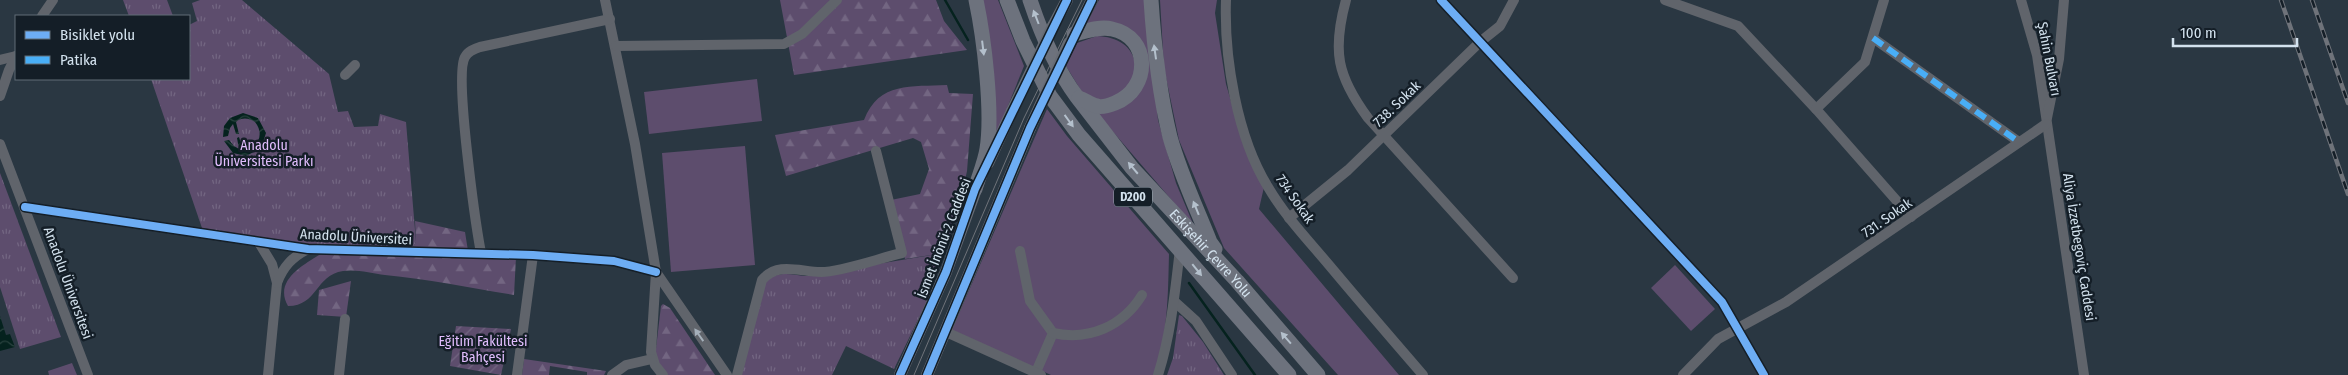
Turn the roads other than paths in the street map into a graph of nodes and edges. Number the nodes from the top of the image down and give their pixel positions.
1 (53, 0) edge
2 (605, 0) edge
3 (837, 0) edge
4 (976, 0) edge
5 (1007, 0) edge
6 (1030, 0) edge
7 (1067, 0) edge
8 (1092, 0) edge
9 (1151, 0) edge
10 (1226, 0) edge
11 (1346, 0) edge
12 (1441, 0) edge
13 (1514, 0) edge
14 (1665, 0) edge
15 (1884, 0) edge
16 (2021, 0) edge
17 (2064, 0) edge
18 (43, 15) edge
19 (610, 20) junction
20 (1873, 38) junction
21 (1072, 39) junction
22 (1480, 42) junction
23 (616, 46) junction
24 (15, 56) edge
25 (15, 58) edge
26 (0, 60) edge
27 (355, 65) dead end
28 (344, 74) dead end
29 (0, 96) edge
30 (1077, 97) junction
31 (1816, 109) junction
32 (2046, 124) junction
33 (1384, 136) junction
34 (2019, 142) junction
35 (0, 144) edge
36 (876, 151) dead end
37 (975, 189) junction
38 (26, 207) junction
39 (1911, 217) junction
40 (1289, 218) junction
41 (258, 240) junction
42 (308, 249) junction
43 (1180, 249) junction
44 (1020, 251) dead end
45 (481, 253) junction
46 (533, 255) junction
47 (656, 272) junction
48 (1513, 278) dead end
49 (1237, 281) junction
50 (277, 283) junction
51 (1142, 295) dead end
52 (1174, 302) junction
53 (345, 319) dead end
54 (1738, 327) junction
55 (946, 332) junction
56 (1053, 333) junction
57 (652, 359) junction
58 (1039, 374) edge
59 (1685, 374) edge
60 (88, 375) edge
61 (268, 375) edge
62 (339, 375) edge
63 (517, 375) edge
64 (612, 375) edge
65 (663, 375) edge
66 (727, 375) edge
67 (737, 375) edge
68 (900, 375) edge
69 (927, 375) edge
70 (1158, 375) edge
71 (1232, 375) edge
72 (1288, 375) edge
73 (1318, 375) edge
74 (1423, 375) edge
75 (1764, 375) edge
76 (2084, 375) edge

1 - 18 street
2 - 19 street
3 - 23 street
4 -> 37 highway
5 -> 43 highway, Eskişehir Çevre Yolu / D200
30 -> 6 highway, Eskişehir Çevre Yolu / D200
7 - 37 main road, İsmet İnönü-2 Caddesi, bridge
8 - 21 main road
49 -> 9 highway
10 - 40 street, 734 Sokak
11 - 33 street
12 - 22 street
13 - 22 street, 738. Sokak
14 - 31 street
15 - 20 street
16 - 32 street, Şahin Bulvarı
17 - 32 street
19 - 23 street
19 - 45 street
20 - 31 street
20 - 34 street
21 - 30 highway
21 - 55 main road, bridge
22 - 33 street, 738. Sokak
22 - 54 street
23 - 47 street
24 - 26 street
25 - 29 street
27 - 28 street
49 -> 30 highway, Eskişehir Çevre Yolu / D200
31 - 39 street
32 - 34 street, 731. Sokak
32 - 76 street, Aliya İzzetbegoviç Caddesi
33 - 40 street, 738. Sokak
33 - 48 street
34 - 39 street, 731. Sokak
35 - 38 street, Anadolu Üniversitesi
36 - 67 street
37 - 68 main road, İsmet İnönü-2 Caddesi
38 - 41 street, Anadolu Üniversitei
38 - 60 street, Anadolu Üniversitesi
39 - 54 street, 731. Sokak
40 - 74 street, 734 Sokak
41 - 42 street, Anadolu Üniversitei
41 - 50 street
42 - 45 street, Anadolu Üniversitei
42 - 50 street
43 - 52 street
43 -> 72 highway, Eskişehir Çevre Yolu / D200
44 - 56 street
45 - 46 street, Anadolu Üniversitei
46 - 47 street, Anadolu Üniversitei
46 - 63 street
47 - 57 street
66 -> 47 street
73 -> 49 highway, Eskişehir Çevre Yolu / D200
50 - 61 street
51 - 56 street
52 - 70 street
52 - 71 street
53 - 62 street
54 - 59 street, 731. Sokak
54 - 75 street
55 - 58 street
55 - 69 main road
56 - 58 street
57 - 64 street
57 - 65 street

